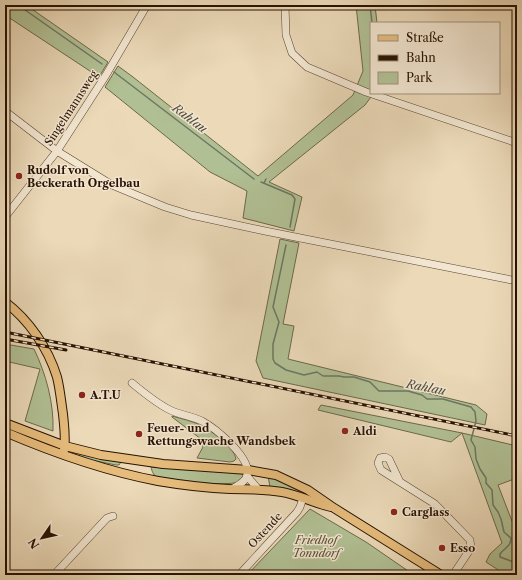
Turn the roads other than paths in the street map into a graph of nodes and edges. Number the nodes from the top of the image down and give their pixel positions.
1 (147, 5) edge
2 (285, 5) edge
3 (370, 93) edge
4 (372, 94) edge
5 (5, 111) edge
6 (517, 143) edge
7 (57, 151) junction
8 (5, 217) edge
9 (517, 281) edge
10 (5, 302) edge
11 (132, 383) dead end
12 (5, 423) edge
13 (5, 432) edge
14 (65, 446) junction
15 (64, 455) junction
16 (248, 473) junction
17 (400, 482) dead end
18 (232, 489) junction
19 (258, 489) junction
20 (303, 498) junction
21 (334, 508) junction
22 (113, 516) dead end
23 (54, 575) edge
24 (239, 575) edge
25 (441, 575) edge
26 (453, 575) edge

1 - 7 street, Singelmannsweg
2 - 3 street
4 - 6 street
5 - 7 street
7 - 8 street, Singelmannsweg
7 - 9 street
10 - 14 main road
11 - 16 street
12 - 14 main road
13 - 15 main road
14 - 15 main road
14 - 16 main road
15 - 18 main road
16 - 18 street
16 - 19 street
16 - 21 main road
17 - 26 street
18 - 19 main road
19 - 20 main road
20 - 21 main road
20 - 24 street, Ostende
21 - 25 main road
22 - 23 street

